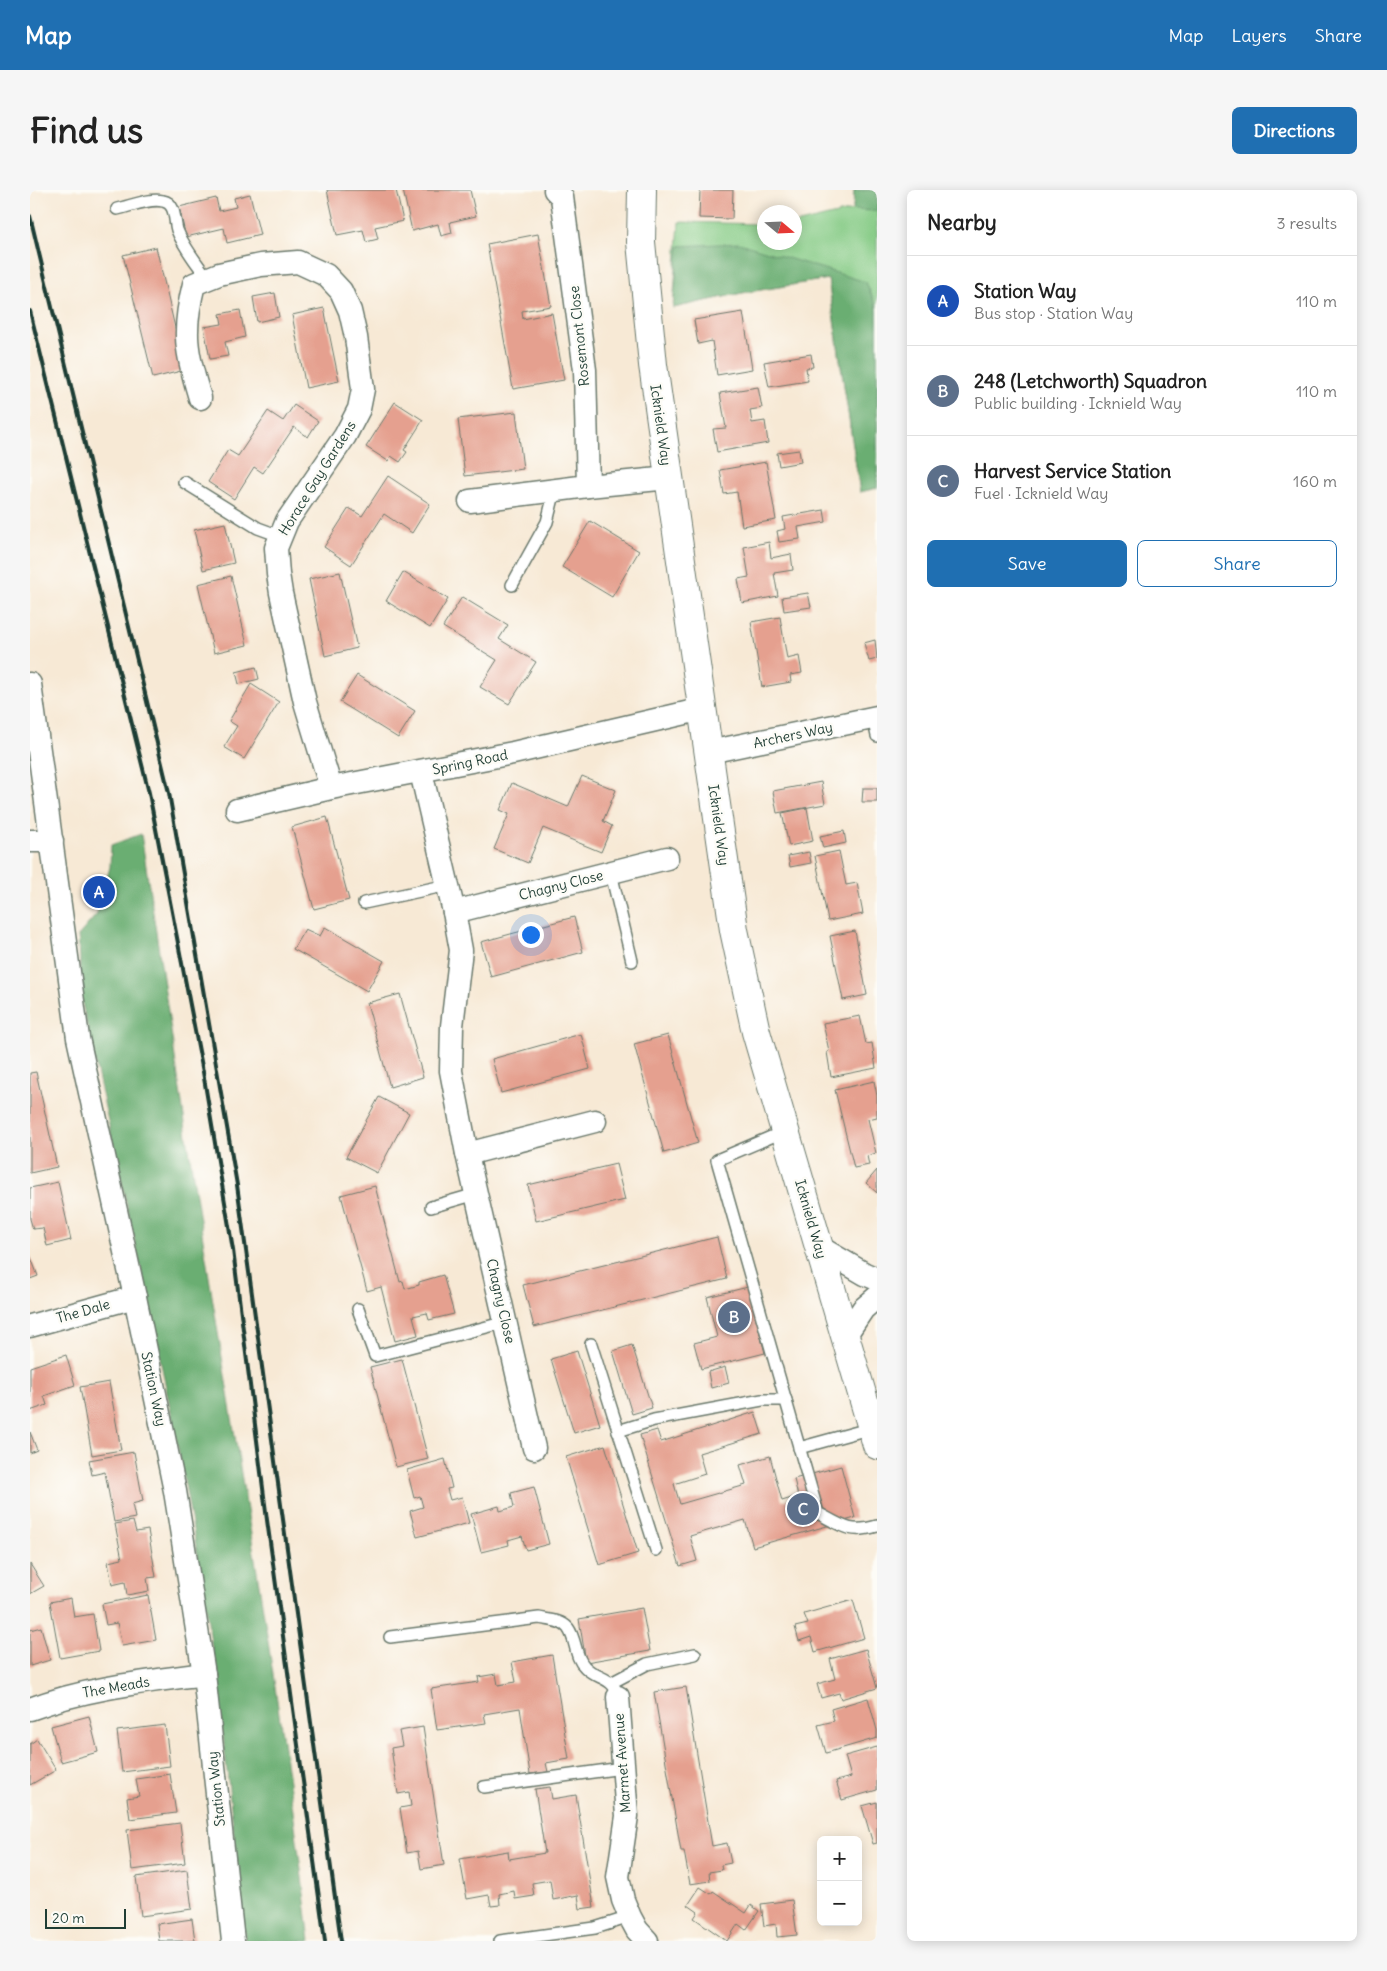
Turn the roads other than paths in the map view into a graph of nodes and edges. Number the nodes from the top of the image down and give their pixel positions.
1 (555, 190) edge
2 (642, 190) edge
3 (117, 209) dead end
4 (208, 279) junction
5 (200, 398) dead end
6 (669, 478) junction
7 (184, 482) dead end
8 (588, 486) junction
9 (555, 490) junction
10 (470, 501) dead end
11 (280, 536) junction
12 (512, 585) dead end
13 (30, 684) edge
14 (702, 709) junction
15 (876, 723) edge
16 (709, 752) junction
17 (421, 772) junction
18 (331, 788) junction
19 (238, 810) dead end
20 (30, 841) edge
21 (52, 841) junction
22 (667, 858) dead end
23 (611, 873) junction
24 (448, 886) junction
25 (364, 903) dead end
26 (454, 912) junction
27 (632, 961) dead end
28 (595, 1121) dead end
29 (785, 1131) junction
30 (467, 1154) junction
31 (476, 1194) junction
32 (431, 1207) dead end
33 (819, 1247) junction
34 (877, 1279) edge
35 (877, 1296) edge
36 (135, 1297) junction
37 (358, 1308) dead end
38 (506, 1322) junction
39 (30, 1326) edge
40 (845, 1336) junction
41 (591, 1344) dead end
42 (786, 1400) junction
43 (618, 1430) junction
44 (874, 1437) edge
45 (534, 1448) dead end
46 (800, 1448) junction
47 (877, 1526) edge
48 (656, 1550) dead end
49 (390, 1637) dead end
50 (695, 1654) dead end
51 (204, 1674) junction
52 (614, 1690) junction
53 (30, 1709) edge
54 (622, 1768) junction
55 (484, 1787) dead end
56 (630, 1917) junction
57 (233, 1941) edge
58 (500, 1941) edge
59 (648, 1941) edge

1 - 8 street, Rosemont Close
2 - 6 street, Icknield Way
3 - 4 lane
4 - 5 street, Horace Gay Gardens
4 - 11 street, Horace Gay Gardens
6 - 8 street
6 - 14 street, Icknield Way
7 - 11 lane
8 - 9 street
9 - 10 street
9 - 12 lane
11 - 18 street, Horace Gay Gardens
13 - 21 street, Station Way
14 - 16 street, Icknield Way
14 - 17 street, Spring Road
15 - 16 street, Archers Way
16 - 29 street, Icknield Way
17 - 18 street, Spring Road
17 - 24 street, Chagny Close
18 - 19 street, Spring Road
20 - 21 street
21 - 36 street, Station Way
22 - 23 street, Chagny Close
23 - 26 street, Chagny Close
23 - 27 lane
24 - 25 lane
24 - 26 street, Chagny Close
26 - 30 street, Chagny Close
28 - 30 street
29 - 33 street, Icknield Way
29 - 42 lane
30 - 31 street, Chagny Close
31 - 32 lane
31 - 38 street, Chagny Close
33 - 34 street
33 - 40 street, Icknield Way
35 - 40 street
36 - 39 street, The Dale
36 - 51 street, Station Way
37 - 38 lane
38 - 45 street, Chagny Close
40 - 44 street, Icknield Way
41 - 43 lane
42 - 43 lane
42 - 46 lane
43 - 48 lane
44 - 46 lane
46 - 47 lane
49 - 52 lane
50 - 52 lane
51 - 53 street, The Meads
51 - 57 street, Station Way
52 - 54 street, Marmet Avenue
54 - 55 lane
54 - 56 street, Marmet Avenue
56 - 58 lane
56 - 59 street, Marmet Avenue

